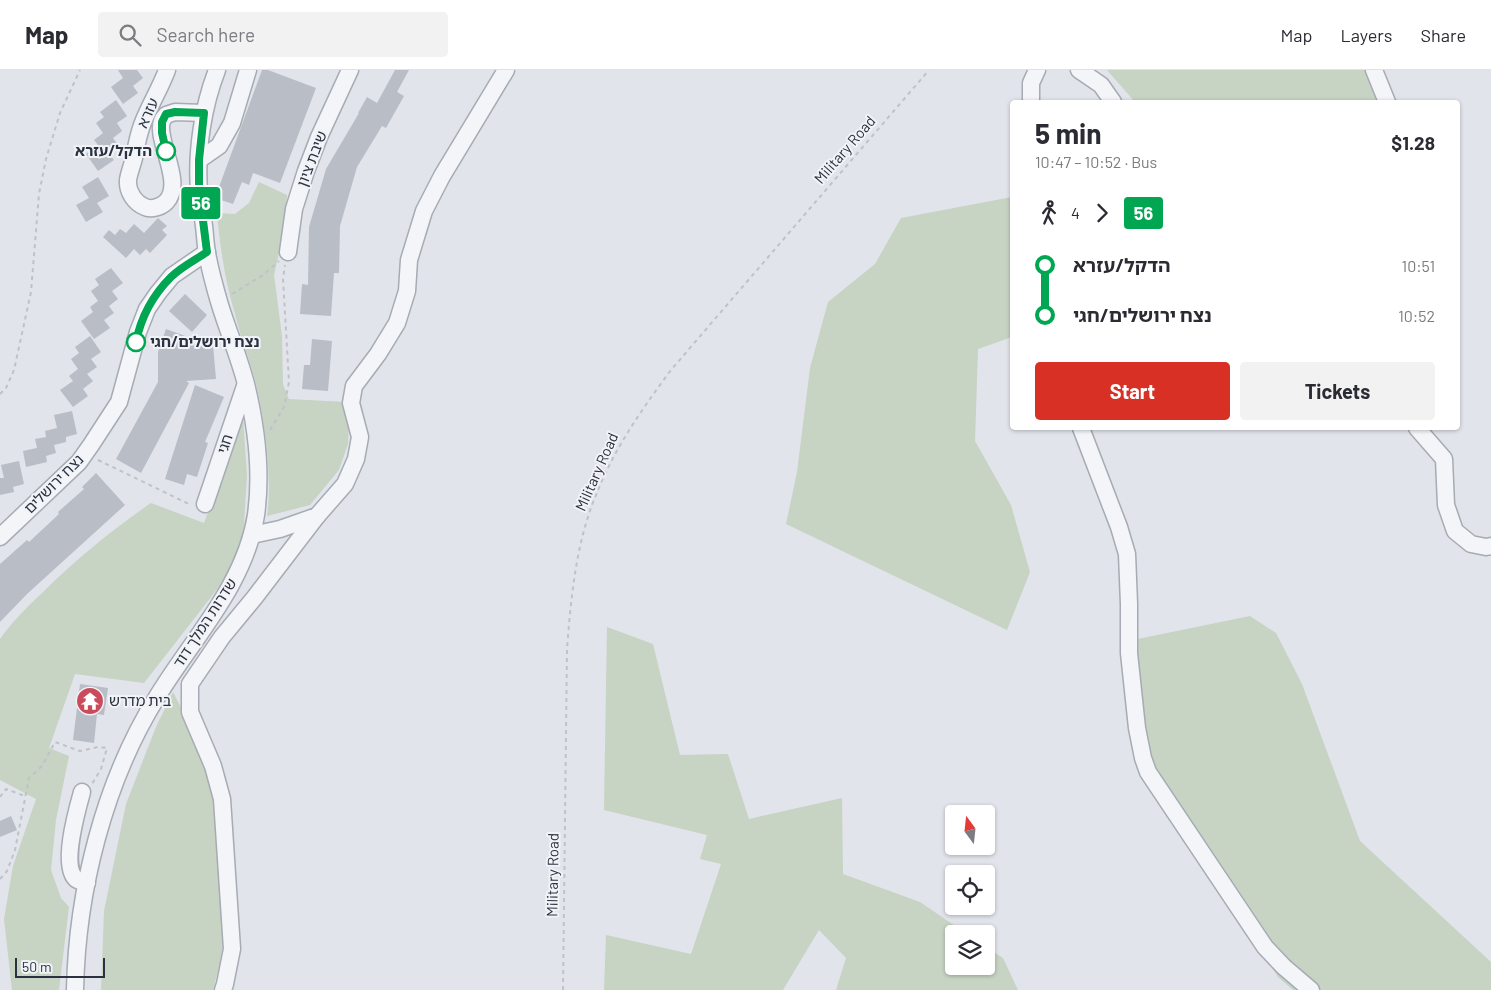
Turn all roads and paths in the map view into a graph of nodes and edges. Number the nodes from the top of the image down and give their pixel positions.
1 (80, 70) edge
2 (168, 70) edge
3 (216, 70) edge
4 (248, 70) edge
5 (350, 70) edge
6 (506, 70) edge
7 (929, 70) edge
8 (1037, 70) edge
9 (1080, 70) edge
10 (1374, 70) edge
11 (1031, 100) edge
12 (1112, 100) edge
13 (1386, 100) edge
14 (204, 113) junction
15 (199, 160) junction
16 (207, 252) junction
17 (288, 252) junction
18 (219, 302) junction
19 (246, 384) junction
20 (0, 394) edge
21 (1081, 430) edge
22 (1419, 430) edge
23 (256, 446) junction
24 (85, 454) junction
25 (205, 504) joint
26 (317, 516) junction
27 (252, 535) junction
28 (0, 537) edge
29 (1491, 546) edge
30 (82, 792) joint
31 (26, 796) junction
32 (0, 797) edge
33 (0, 879) edge
34 (87, 883) junction
35 (75, 990) edge
36 (223, 990) edge
37 (563, 990) edge
38 (1311, 990) edge

1 - 20 path
2 - 14 street, עזרא
3 - 14 street, שדרות המלך דוד
4 - 15 street
5 - 17 street, שיבת ציון
6 - 26 street
7 - 37 path, Military Road
8 - 11 street
9 - 12 street
10 - 13 street
14 - 15 street, שדרות המלך דוד
15 - 16 street, שדרות המלך דוד
16 - 18 street, שדרות המלך דוד
16 - 24 street, נצח ירושלים
17 - 18 path
17 - 23 path
18 - 19 street, שדרות המלך דוד
19 - 23 street, שדרות המלך דוד
19 - 25 street, חגי
21 - 38 street
22 - 29 street
23 - 27 street, שדרות המלך דוד
24 - 25 path
24 - 28 street, נצח ירושלים
26 - 27 street
26 - 36 street
27 - 34 street, שדרות המלך דוד
30 - 31 path
30 - 34 street
31 - 32 path
31 - 33 path
34 - 35 street, שדרות המלך דוד

